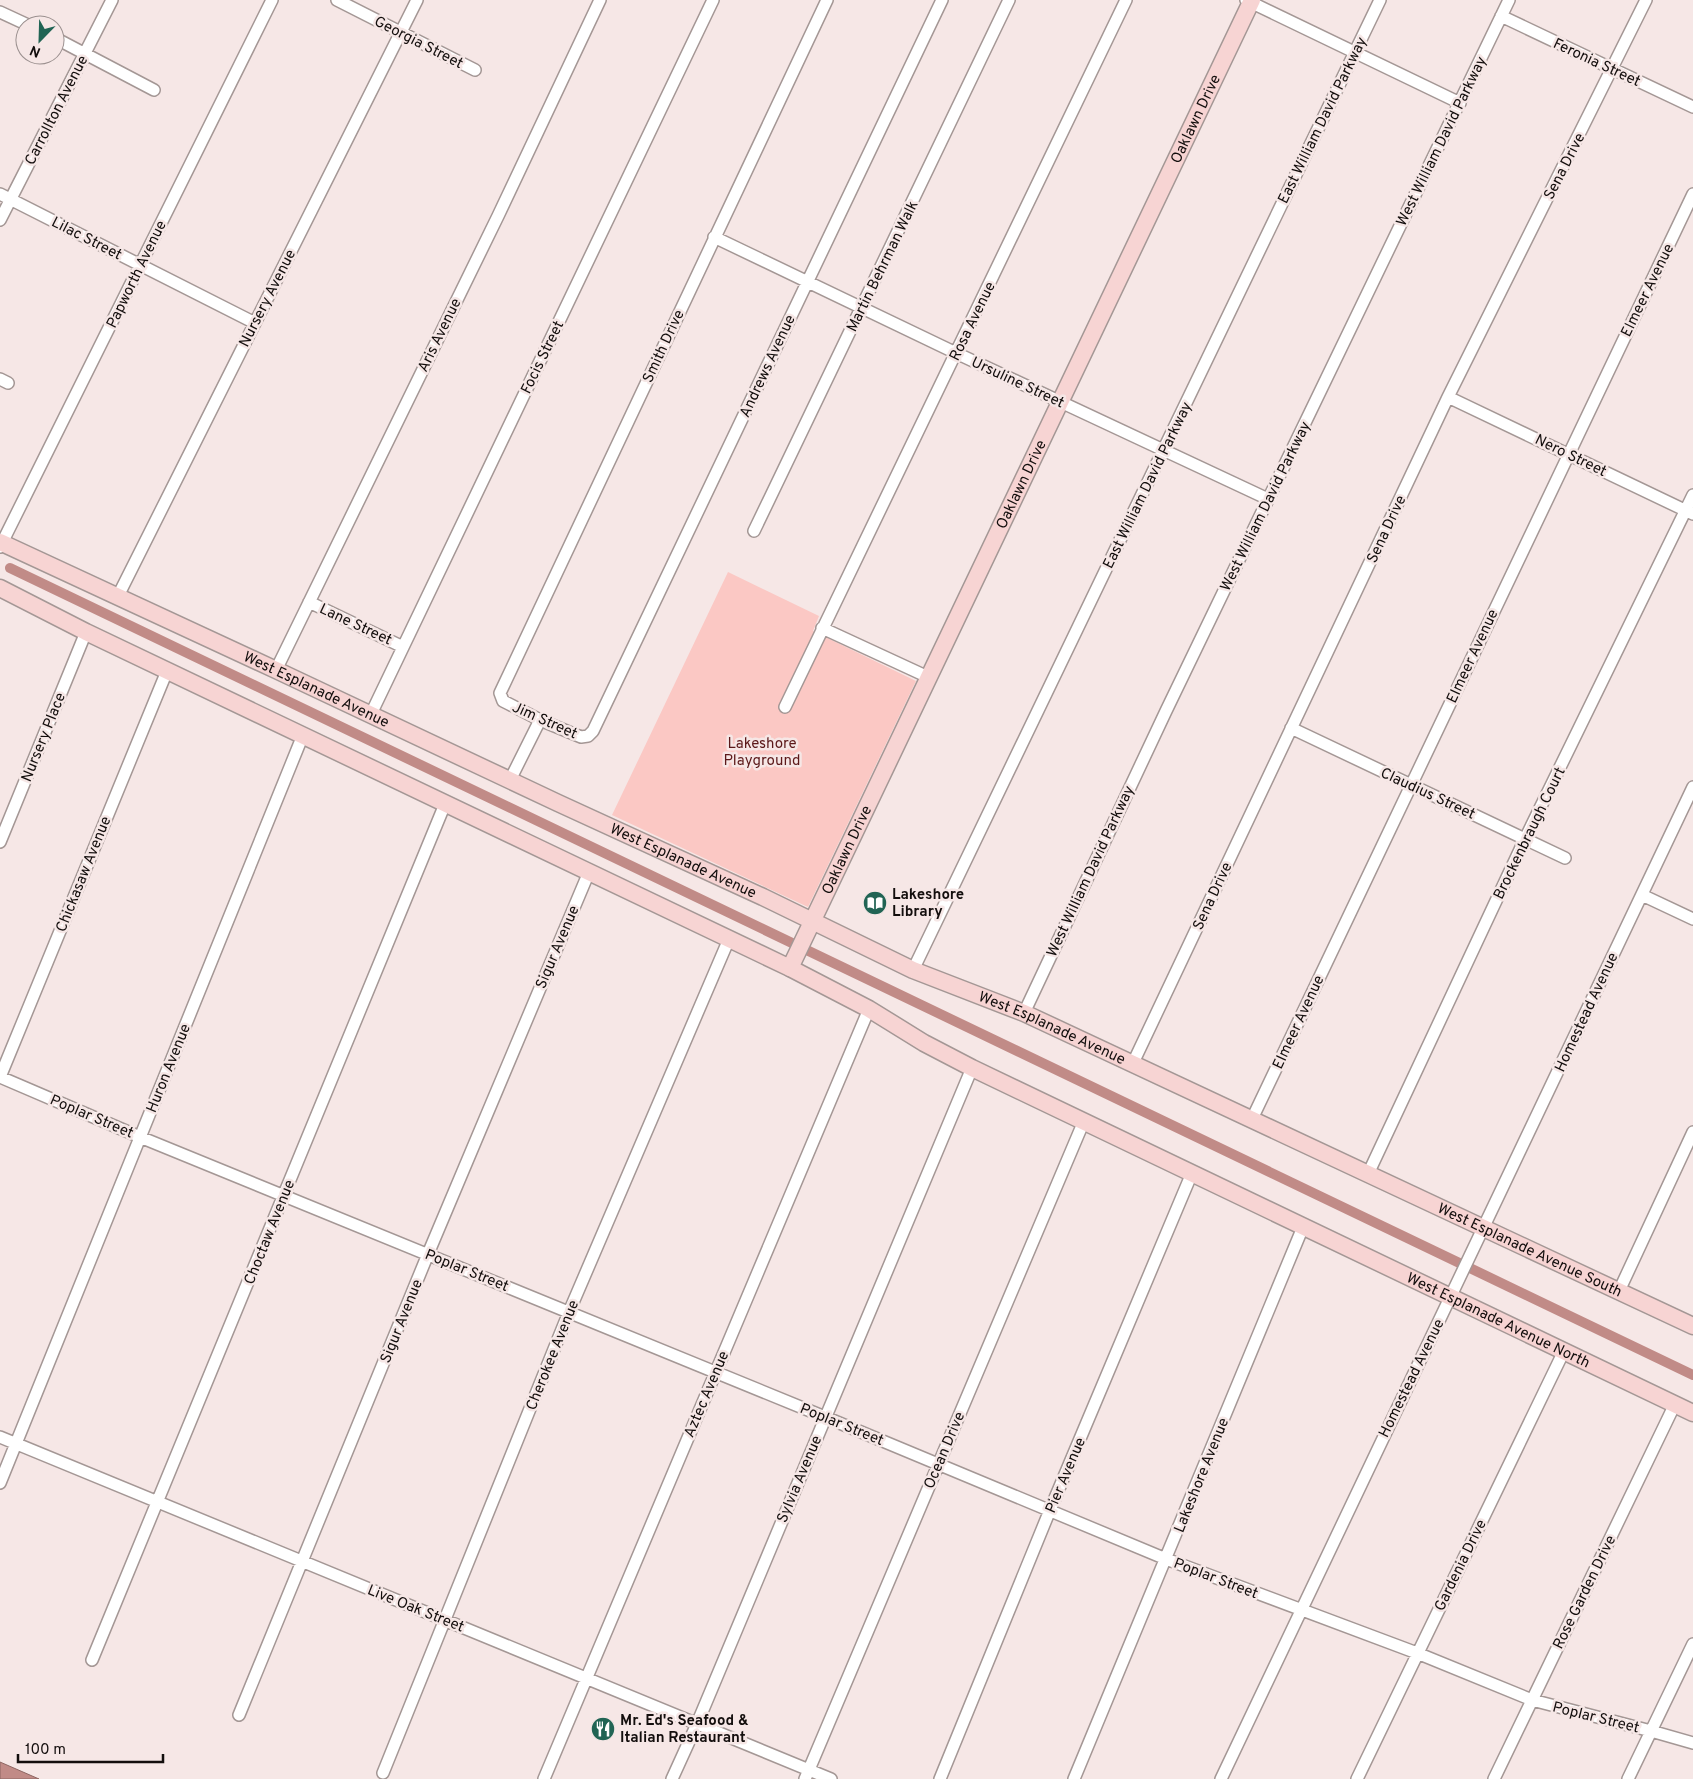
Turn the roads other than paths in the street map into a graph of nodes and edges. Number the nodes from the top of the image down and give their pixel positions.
1 (112, 0) edge
2 (272, 0) edge
3 (336, 0) edge
4 (417, 0) edge
5 (600, 0) edge
6 (714, 0) edge
7 (827, 0) edge
8 (942, 0) edge
9 (1009, 0) edge
10 (1126, 0) edge
11 (1380, 0) edge
12 (1509, 0) edge
13 (1646, 0) edge
14 (1249, 1) edge
15 (0, 12) edge
16 (1501, 16) junction
17 (15, 19) edge
18 (400, 32) junction
19 (65, 43) edge
20 (1354, 52) junction
21 (85, 53) junction
22 (1612, 69) junction
23 (475, 70) dead end
24 (154, 90) dead end
25 (1460, 103) junction
26 (1693, 108) edge
27 (1693, 194) edge
28 (5, 197) edge
29 (0, 220) edge
30 (714, 237) junction
31 (140, 266) junction
32 (807, 282) junction
33 (862, 308) junction
34 (255, 323) junction
35 (956, 354) junction
36 (1448, 397) junction
37 (1059, 401) junction
38 (1164, 450) junction
39 (1568, 454) junction
40 (1693, 494) edge
41 (1268, 499) junction
42 (1689, 512) edge
43 (754, 531) dead end
44 (1, 544) edge
45 (0, 588) edge
46 (118, 596) junction
47 (309, 602) junction
48 (822, 628) junction
49 (86, 632) junction
50 (403, 646) junction
51 (276, 670) junction
52 (167, 671) junction
53 (928, 678) junction
54 (500, 694) joint
55 (785, 706) dead end
56 (371, 714) junction
57 (540, 720) junction
58 (1291, 728) junction
59 (593, 731) joint
60 (303, 735) junction
61 (510, 780) junction
62 (1411, 785) junction
63 (1693, 787) edge
64 (445, 804) junction
65 (1525, 839) junction
66 (0, 842) edge
67 (1565, 858) dead end
68 (589, 872) junction
69 (1642, 894) junction
70 (1693, 919) edge
71 (809, 927) junction
72 (729, 939) junction
73 (792, 963) junction
74 (913, 970) junction
75 (868, 1009) junction
76 (1024, 1013) junction
77 (1133, 1063) junction
78 (972, 1068) junction
79 (0, 1077) edge
80 (1252, 1118) junction
81 (1084, 1121) junction
82 (1693, 1132) edge
83 (140, 1137) junction
84 (1192, 1173) junction
85 (1368, 1174) junction
86 (284, 1196) junction
87 (1303, 1226) junction
88 (1483, 1229) junction
89 (428, 1254) junction
90 (1619, 1291) junction
91 (1450, 1297) junction
92 (569, 1312) junction
93 (1693, 1326) edge
94 (1564, 1351) junction
95 (716, 1372) junction
96 (1675, 1404) junction
97 (1693, 1413) edge
98 (825, 1417) junction
99 (0, 1437) edge
100 (16, 1444) junction
101 (939, 1464) junction
102 (0, 1483) edge
103 (157, 1502) junction
104 (1050, 1510) junction
105 (1166, 1559) junction
106 (302, 1561) junction
107 (1300, 1609) junction
108 (446, 1620) junction
109 (1693, 1644) edge
110 (1417, 1653) junction
111 (92, 1660) dead end
112 (586, 1678) junction
113 (1532, 1700) junction
114 (239, 1715) dead end
115 (697, 1724) junction
116 (1651, 1731) junction
117 (1693, 1743) edge
118 (383, 1773) dead end
119 (807, 1774) edge
120 (544, 1779) edge
121 (672, 1779) edge
122 (831, 1779) edge
123 (940, 1779) edge
124 (1074, 1779) edge
125 (1220, 1779) edge
126 (1357, 1779) edge
127 (1494, 1779) edge
128 (1628, 1779) edge

1 - 21 street, Carrollton Avenue
2 - 31 street, Papworth Avenue
3 - 18 street, Georgia Street
4 - 18 street, Nursery Avenue
5 - 47 street, Aris Avenue
6 - 50 street, Focis Street
7 - 30 street, Smith Drive
8 - 32 street, Andrews Avenue
9 - 33 street, Martin Behrman Walk
10 - 35 street, Rosa Avenue
11 - 20 street, East William David Parkway
12 - 16 street, West William David Parkway
13 - 22 street, Sena Drive
14 - 20 street
14 - 37 main road, Oaklawn Drive
15 - 17 street
16 - 22 street, Feronia Street
16 - 25 street, West William David Parkway
18 - 23 street, Georgia Street
18 - 34 street, Nursery Avenue
19 - 21 street
20 - 25 street
20 - 38 street, East William David Parkway
21 - 24 street
21 - 28 street, Carrollton Avenue
22 - 26 street, Feronia Street
22 - 36 street, Sena Drive
25 - 41 street, West William David Parkway
27 - 39 street, Elmeer Avenue
28 - 29 street, Carrollton Avenue
28 - 31 street, Lilac Street
30 - 32 street, Ursuline Street
30 - 54 street, Smith Drive
31 - 34 street, Lilac Street
31 - 44 street, Papworth Avenue
32 - 33 street, Ursuline Street
32 - 59 street, Andrews Avenue
33 - 35 street, Ursuline Street
33 - 43 street, Martin Behrman Walk
34 - 46 street, Nursery Avenue
35 - 37 street, Ursuline Street
35 - 48 street, Rosa Avenue
36 - 39 street, Nero Street
36 - 58 street, Sena Drive
37 - 38 street, Ursuline Street
37 - 53 main road, Oaklawn Drive
38 - 41 street, Ursuline Street
38 - 74 street, East William David Parkway
39 - 42 street, Nero Street
39 - 62 street, Elmeer Avenue
40 - 42 street, Brockenbraugh Court
41 - 76 street, West William David Parkway
42 - 65 street, Brockenbraugh Court
44 - 46 main road, West Esplanade Avenue
45 - 49 main road
46 - 51 main road, West Esplanade Avenue
47 - 50 street, Lane Street
47 - 51 street, Aris Avenue
48 - 53 street
48 - 55 street, Rosa Avenue
49 - 52 main road
49 - 66 street, Nursery Place
50 - 56 street, Focis Street
51 - 56 main road, West Esplanade Avenue
52 - 60 main road
52 - 79 street, Chickasaw Avenue
53 - 71 main road, Oaklawn Drive
54 - 57 street, Jim Street
56 - 61 main road, West Esplanade Avenue
57 - 59 street, Jim Street
57 - 61 street
58 - 62 street, Claudius Street
58 - 77 street, Sena Drive
60 - 64 main road
60 - 83 street, Huron Avenue
61 - 71 main road, West Esplanade Avenue
62 - 65 street, Claudius Street
62 - 80 street, Elmeer Avenue
63 - 69 street, Homestead Avenue
64 - 68 main road
64 - 86 street, Choctaw Avenue
65 - 67 street, Claudius Street
65 - 85 street, Brockenbraugh Court
68 - 72 main road
68 - 89 street, Sigur Avenue
69 - 70 street
69 - 88 street, Homestead Avenue
71 - 73 main road, Oaklawn Drive
71 - 74 main road, West Esplanade Avenue
72 - 73 main road
72 - 92 street, Cherokee Avenue
73 - 75 main road
74 - 76 main road, West Esplanade Avenue
75 - 78 main road
75 - 95 street, Aztec Avenue
76 - 77 main road, West Esplanade Avenue
77 - 80 main road, West Esplanade Avenue
78 - 81 main road
78 - 98 street, Sylvia Avenue
79 - 83 street, Poplar Street
80 - 85 main road, West Esplanade Avenue
81 - 84 main road
81 - 101 street, Ocean Drive
82 - 90 street
83 - 86 street, Poplar Street
83 - 100 street, Huron Avenue
84 - 87 main road
84 - 104 street, Pier Avenue
85 - 88 main road, West Esplanade Avenue South
86 - 89 street, Poplar Street
86 - 103 street, Choctaw Avenue
87 - 91 main road, West Esplanade Avenue North
87 - 105 street, Lakeshore Avenue
88 - 90 main road, West Esplanade Avenue South
88 - 91 street, Homestead Avenue
89 - 92 street, Poplar Street
89 - 106 street, Sigur Avenue
90 - 93 main road, West Esplanade Avenue South
91 - 94 main road, West Esplanade Avenue North
91 - 107 street, Homestead Avenue
92 - 95 street, Poplar Street
92 - 108 street, Cherokee Avenue
94 - 96 main road, West Esplanade Avenue North
94 - 110 street, Gardenia Drive
95 - 98 street, Poplar Street
95 - 112 street, Aztec Avenue
96 - 97 main road, West Esplanade Avenue North
96 - 113 street, Rose Garden Drive
98 - 101 street, Poplar Street
98 - 115 street, Sylvia Avenue
99 - 100 street, Live Oak Street
100 - 102 street, Huron Avenue
100 - 103 street, Live Oak Street
101 - 104 street, Poplar Street
101 - 119 street, Ocean Drive
103 - 106 street, Live Oak Street
103 - 111 street, Choctaw Avenue
104 - 105 street, Poplar Street
104 - 123 street, Pier Avenue
105 - 107 street, Poplar Street
105 - 124 street, Lakeshore Avenue
106 - 108 street, Live Oak Street
106 - 114 street, Sigur Avenue
107 - 110 street, Poplar Street
107 - 125 street, Homestead Avenue
108 - 112 street, Live Oak Street
108 - 118 street, Cherokee Avenue
109 - 116 street
110 - 113 street, Poplar Street
110 - 126 street, Gardenia Drive
112 - 115 street, Live Oak Street
112 - 120 street, Aztec Avenue
113 - 116 street, Poplar Street
113 - 127 street, Rose Garden Drive
115 - 119 street, Live Oak Street
115 - 121 street, Sylvia Avenue
116 - 117 street, Poplar Street
116 - 128 street
119 - 122 street, Live Oak Street

